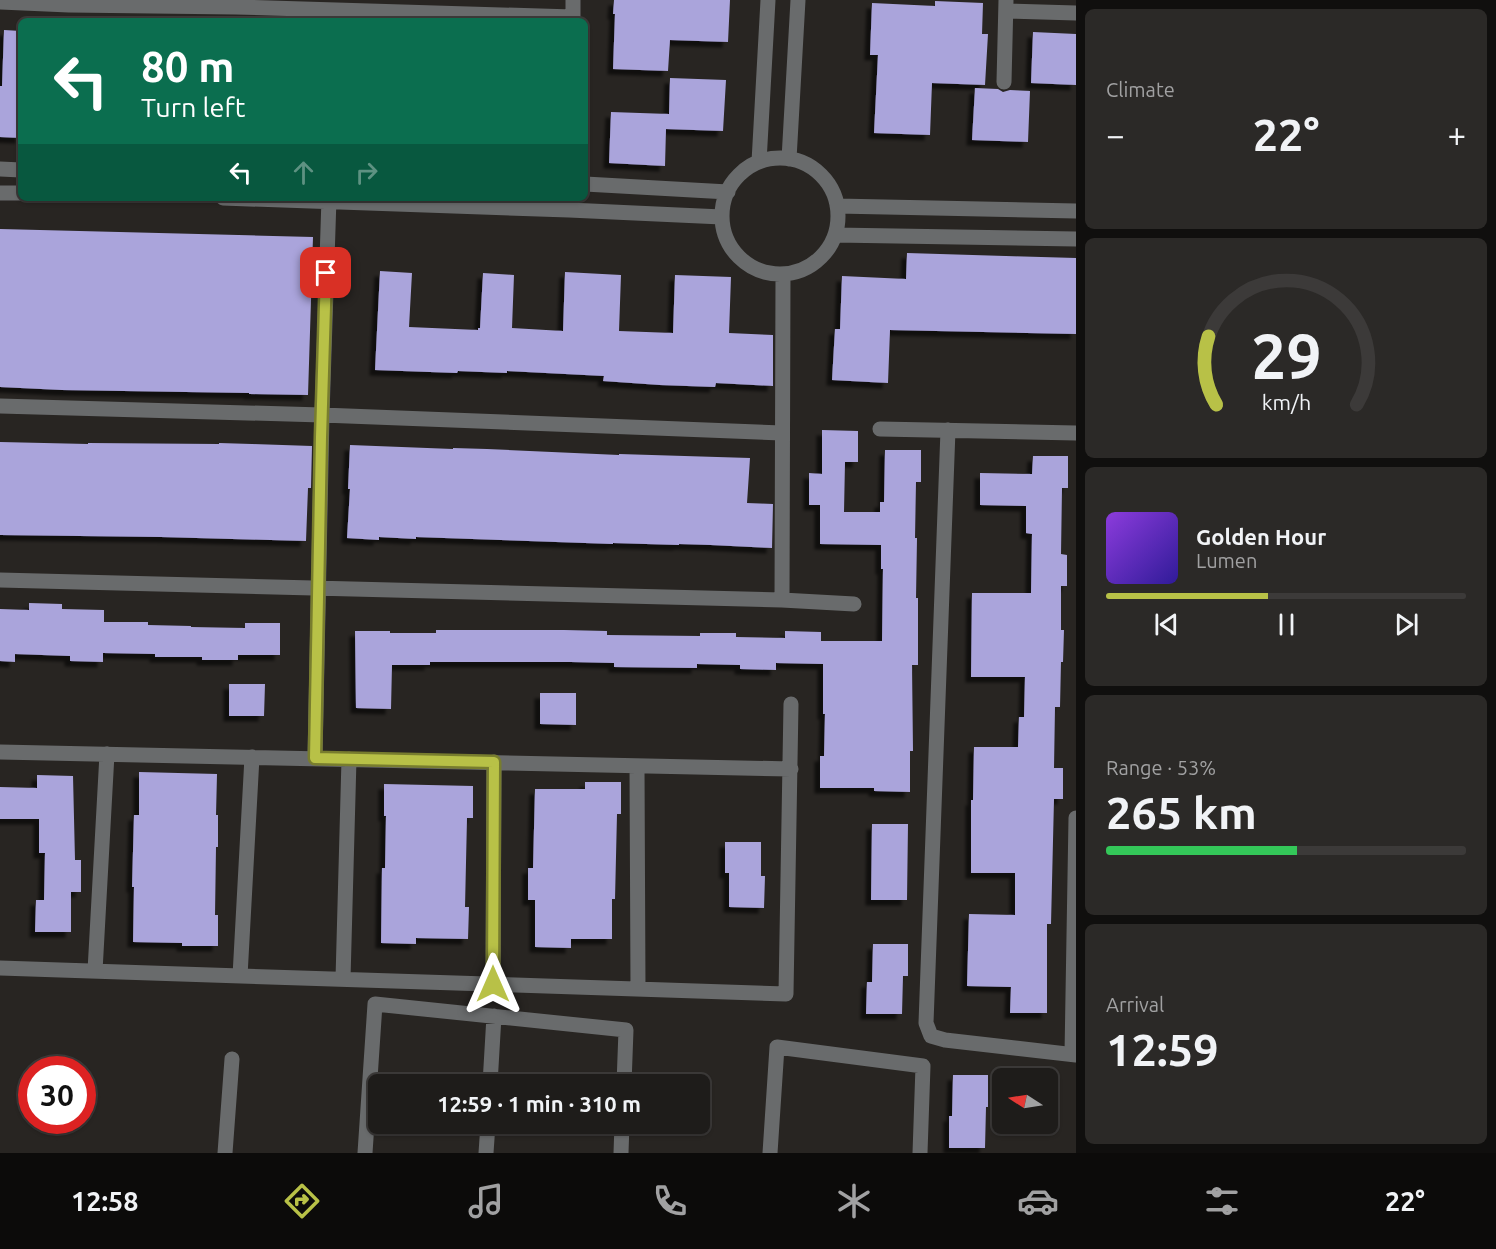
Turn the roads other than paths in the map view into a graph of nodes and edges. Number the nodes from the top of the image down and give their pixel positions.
1 (573, 0) edge
2 (768, 0) edge
3 (798, 0) edge
4 (0, 2) edge
5 (236, 3) edge
6 (411, 6) edge
7 (1006, 6) edge
8 (69, 9) edge
9 (1076, 13) edge
10 (561, 18) edge
11 (573, 18) edge
12 (1004, 82) dead end
13 (789, 159) junction
14 (759, 162) junction
15 (0, 169) edge
16 (18, 170) edge
17 (588, 184) edge
18 (728, 192) junction
19 (0, 193) edge
20 (18, 193) edge
21 (329, 201) edge
22 (389, 201) edge
23 (570, 204) edge
24 (837, 206) junction
25 (1076, 211) edge
26 (722, 217) junction
27 (835, 235) junction
28 (1076, 240) edge
29 (783, 275) junction
30 (0, 406) edge
31 (322, 416) junction
32 (880, 429) dead end
33 (948, 430) junction
34 (782, 433) junction
35 (1076, 433) edge
36 (0, 580) edge
37 (318, 588) junction
38 (782, 600) junction
39 (854, 604) dead end
40 (791, 704) dead end
41 (0, 752) edge
42 (107, 754) junction
43 (252, 757) junction
44 (315, 758) junction
45 (349, 759) junction
46 (494, 762) junction
47 (637, 766) junction
48 (791, 769) junction
49 (1076, 818) edge
50 (0, 968) edge
51 (95, 971) junction
52 (240, 976) junction
53 (343, 979) junction
54 (493, 984) junction
55 (638, 989) junction
56 (494, 1016) junction
57 (1074, 1054) edge
58 (232, 1059) dead end
59 (491, 1074) edge
60 (624, 1074) edge
61 (487, 1134) edge
62 (622, 1134) edge
63 (225, 1153) edge
64 (365, 1153) edge
65 (486, 1153) edge
66 (621, 1153) edge
67 (770, 1153) edge
68 (920, 1153) edge

1 - 11 street
2 - 14 street
3 - 13 street
4 - 8 street
5 - 6 street
5 - 8 street
6 - 10 street
7 - 9 street
7 - 12 street
13 - 14 street
13 - 24 street
14 - 18 street
15 - 16 street
17 - 18 street
18 - 26 street
19 - 20 street
21 - 31 street
22 - 23 street
23 - 26 street
24 - 25 street
24 - 27 street
26 - 29 street
27 - 28 street
27 - 29 street
29 - 34 street
30 - 31 street
31 - 34 street
31 - 37 street
32 - 33 street
33 - 35 street
33 - 57 street
34 - 38 street
36 - 37 street
37 - 38 street
37 - 44 street
38 - 39 street
40 - 48 street
41 - 42 street
42 - 43 street
42 - 51 street
43 - 44 street
43 - 52 street
44 - 45 street
45 - 46 street
45 - 53 street
46 - 47 street
46 - 54 street
47 - 48 street
47 - 55 street
48 - 55 street
49 - 57 street
50 - 51 street
51 - 52 street
52 - 53 street
53 - 54 street
54 - 55 street
56 - 59 street
56 - 60 street
56 - 64 street
58 - 63 street
61 - 65 street
62 - 66 street
67 - 68 street

